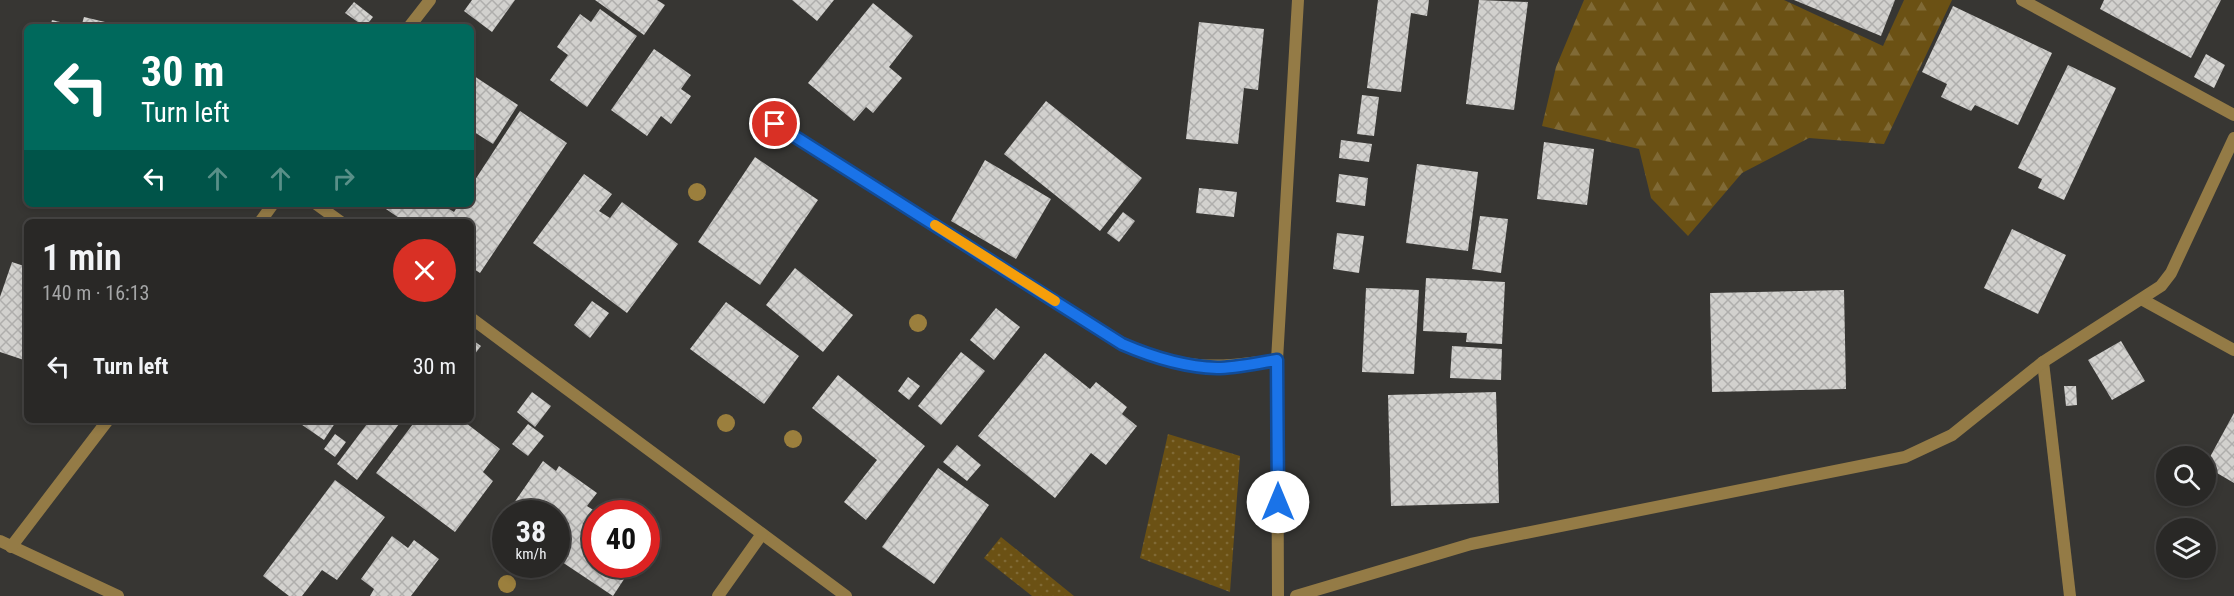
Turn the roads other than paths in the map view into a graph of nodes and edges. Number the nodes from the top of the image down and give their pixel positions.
1 (430, 0) edge
2 (1298, 0) edge
3 (2022, 0) edge
4 (411, 24) edge
5 (2234, 115) edge
6 (775, 124) dead end
7 (2234, 138) edge
8 (320, 207) edge
9 (337, 219) edge
10 (2143, 300) junction
11 (474, 320) edge
12 (2234, 350) edge
13 (1277, 360) junction
14 (2043, 362) junction
15 (106, 423) edge
16 (762, 534) junction
17 (0, 541) edge
18 (12, 547) junction
19 (118, 596) edge
20 (718, 596) edge
21 (846, 596) edge
22 (1278, 596) edge
23 (1296, 596) edge
24 (2070, 596) edge

1 - 4 street
2 - 13 street
3 - 5 street
6 - 13 street
7 - 10 street
8 - 9 street
10 - 12 street
10 - 14 street
11 - 16 street
13 - 22 street
14 - 23 street
14 - 24 street
15 - 18 street
16 - 20 street
16 - 21 street
17 - 18 street
18 - 19 street

